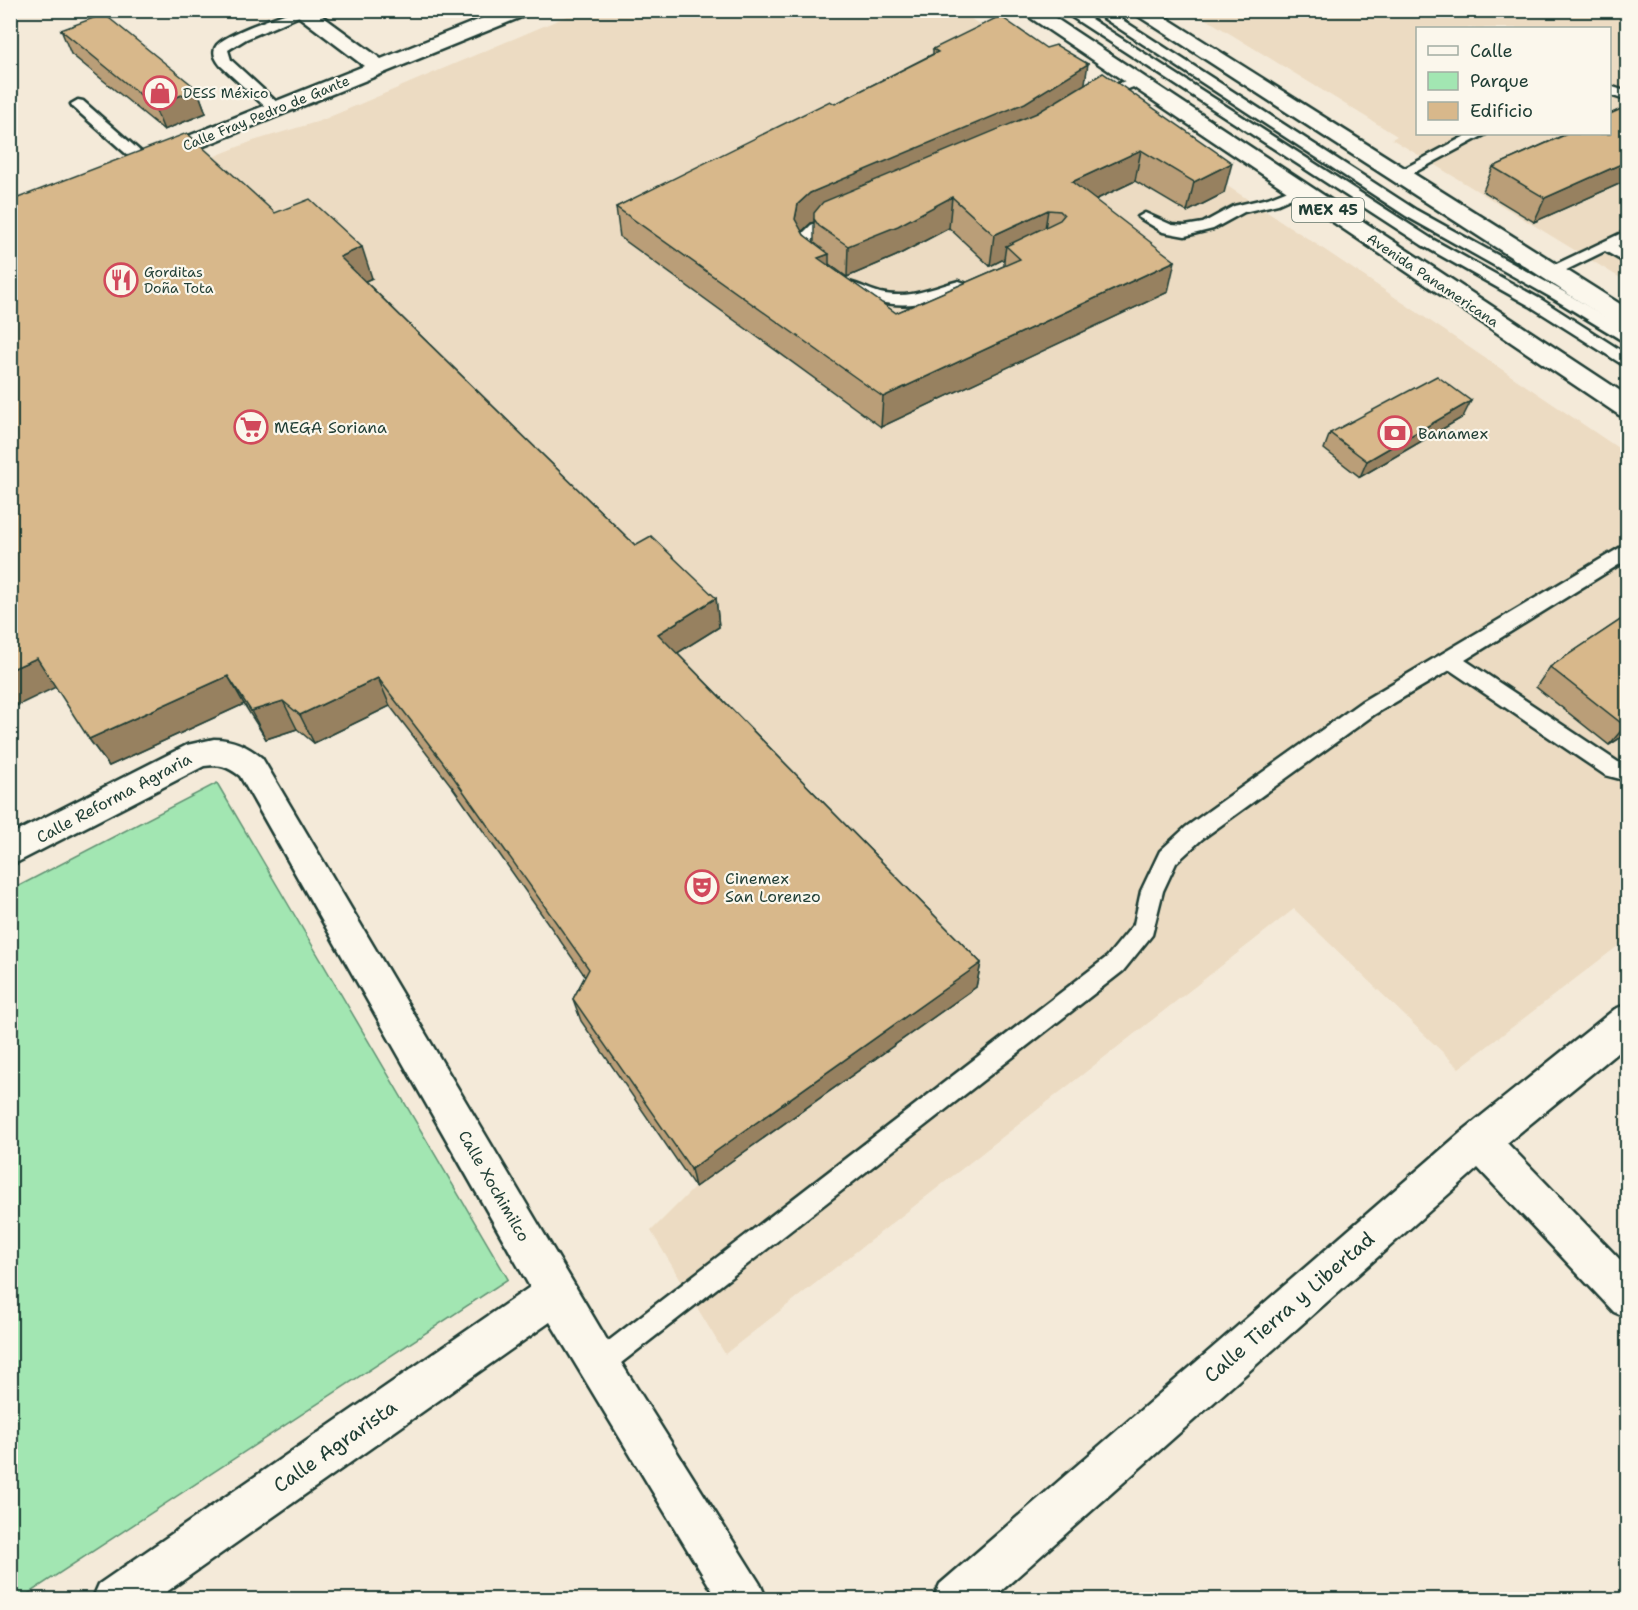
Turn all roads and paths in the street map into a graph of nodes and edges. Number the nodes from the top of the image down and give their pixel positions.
1 (522, 10) edge
2 (1029, 10) edge
3 (1067, 10) edge
4 (1097, 10) edge
5 (1139, 10) edge
6 (302, 11) edge
7 (380, 68) junction
8 (1136, 81) junction
9 (1611, 90) edge
10 (1628, 97) edge
11 (1083, 102) edge
12 (78, 104) dead end
13 (276, 109) junction
14 (1477, 135) edge
15 (144, 162) junction
16 (124, 171) edge
17 (1399, 175) junction
18 (1298, 190) junction
19 (849, 214) edge
20 (1145, 217) dead end
21 (1628, 234) edge
22 (1605, 245) junction
23 (1628, 259) edge
24 (823, 270) edge
25 (1551, 272) junction
26 (973, 280) edge
27 (840, 281) edge
28 (1628, 321) edge
29 (1628, 339) edge
30 (1628, 363) edge
31 (1628, 409) edge
32 (1628, 550) edge
33 (1450, 660) junction
34 (251, 767) joint
35 (1628, 773) edge
36 (10, 852) edge
37 (1628, 1021) edge
38 (1479, 1142) junction
39 (556, 1293) junction
40 (1628, 1298) edge
41 (598, 1365) junction
42 (115, 1599) edge
43 (744, 1599) edge
44 (956, 1599) edge

1 - 7 street, Calle Fray Pedro de Gante
2 - 8 street, Avenida Panamericana / MEX 45
3 - 30 lane
4 - 29 lane
5 - 17 street
6 - 7 street
6 - 13 lane
7 - 13 street, Calle Fray Pedro de Gante
8 - 11 lane
8 - 18 street, Avenida Panamericana / MEX 45
9 - 10 lane
12 - 15 lane
13 - 15 street, Calle Fray Pedro de Gante
14 - 17 lane
15 - 16 street, Calle Fray Pedro de Gante
17 - 25 street
18 - 20 lane
18 - 31 street, Avenida Panamericana / MEX 45
19 - 24 lane
21 - 22 lane
22 - 23 lane
22 - 25 lane
25 - 28 street
26 - 27 lane
32 - 33 lane
33 - 35 lane
33 - 41 lane
34 - 36 street, Calle Reforma Agraria
34 - 39 street, Calle Xochimilco
37 - 38 street, Calle Tierra y Libertad
38 - 40 street
38 - 44 street, Calle Tierra y Libertad
39 - 41 street, Calle Xochimilco
39 - 42 street, Calle Agrarista
41 - 43 street, Calle Xochimilco

